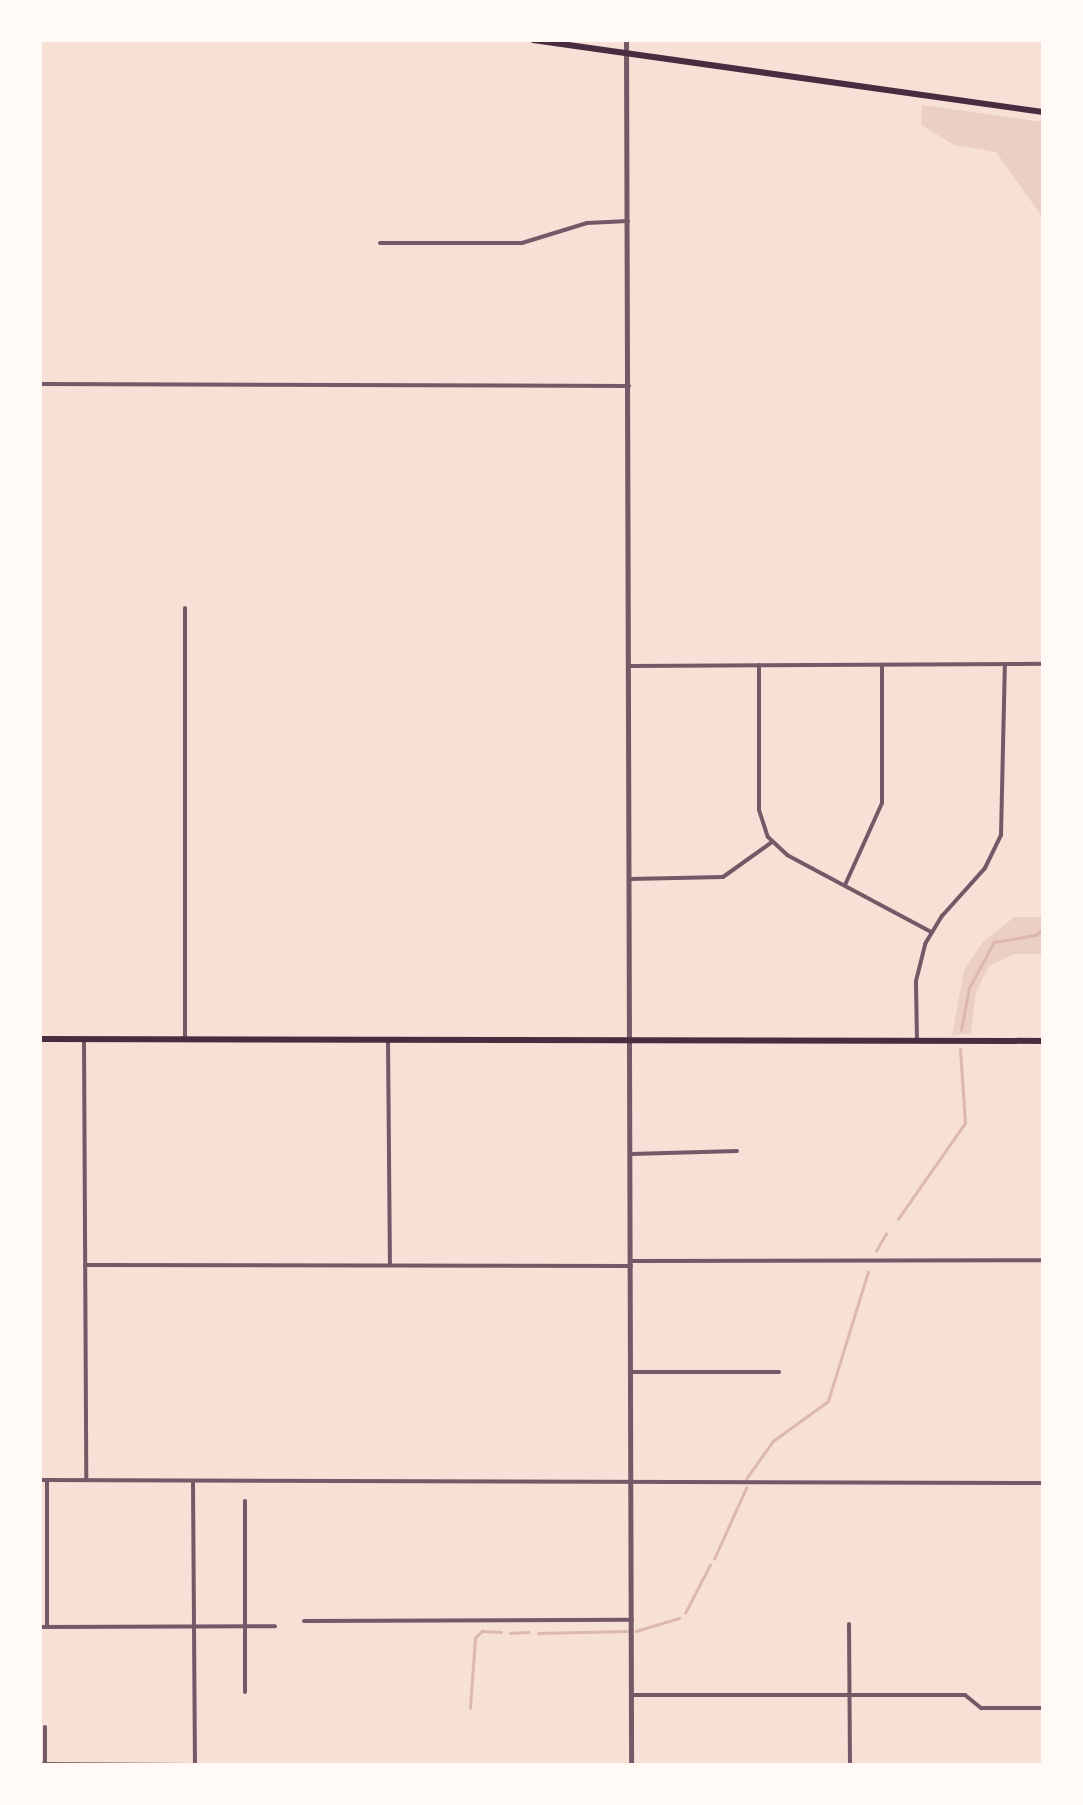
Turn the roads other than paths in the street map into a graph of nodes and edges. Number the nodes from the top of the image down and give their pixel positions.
1 (533, 40) edge
2 (626, 40) edge
3 (626, 55) junction
4 (1043, 112) edge
5 (628, 221) junction
6 (380, 243) dead end
7 (40, 384) edge
8 (628, 386) junction
9 (184, 608) dead end
10 (882, 664) junction
11 (1005, 664) junction
12 (1043, 664) edge
13 (758, 665) junction
14 (629, 666) junction
15 (772, 842) junction
16 (630, 878) junction
17 (844, 885) junction
18 (931, 932) junction
19 (40, 1039) edge
20 (84, 1039) junction
21 (185, 1040) junction
22 (388, 1040) junction
23 (628, 1041) junction
24 (917, 1041) junction
25 (1043, 1041) edge
26 (738, 1152) dead end
27 (631, 1154) junction
28 (1043, 1260) edge
29 (631, 1263) junction
30 (85, 1265) junction
31 (390, 1266) junction
32 (632, 1372) junction
33 (779, 1372) dead end
34 (43, 1480) edge
35 (86, 1481) junction
36 (194, 1482) junction
37 (1043, 1483) edge
38 (632, 1484) junction
39 (245, 1500) dead end
40 (632, 1620) junction
41 (304, 1621) dead end
42 (849, 1624) dead end
43 (194, 1626) junction
44 (245, 1626) junction
45 (275, 1626) dead end
46 (44, 1628) edge
47 (245, 1692) dead end
48 (632, 1695) junction
49 (850, 1695) junction
50 (1043, 1708) edge
51 (45, 1727) dead end
52 (42, 1764) edge
53 (196, 1765) edge
54 (631, 1765) edge
55 (850, 1765) edge

1 - 3 main road
2 - 3 street
3 - 4 main road
3 - 5 street
5 - 6 street
5 - 8 street
7 - 8 street
8 - 14 street
9 - 21 street
10 - 11 street
10 - 13 street
10 - 17 street
11 - 12 street
11 - 18 street
13 - 14 street
13 - 15 street
14 - 16 street
15 - 16 street
15 - 17 street
16 - 23 street
17 - 18 street
18 - 24 street
19 - 20 main road
20 - 21 main road
20 - 30 street
21 - 22 main road
22 - 23 main road
22 - 31 street
23 - 24 main road
23 - 27 street
24 - 25 main road
26 - 27 street
27 - 29 street
28 - 29 street
29 - 31 street
29 - 32 street
30 - 31 street
30 - 35 street
32 - 33 street
32 - 38 street
34 - 35 street
34 - 46 street
35 - 36 street
36 - 38 street
36 - 43 street
37 - 38 street
38 - 40 street
39 - 44 street
40 - 41 street
40 - 48 street
42 - 49 street
43 - 44 street
43 - 46 street
43 - 53 street
44 - 45 street
44 - 47 street
48 - 49 street
48 - 54 street
49 - 50 street
49 - 55 street
51 - 52 street
52 - 53 street

